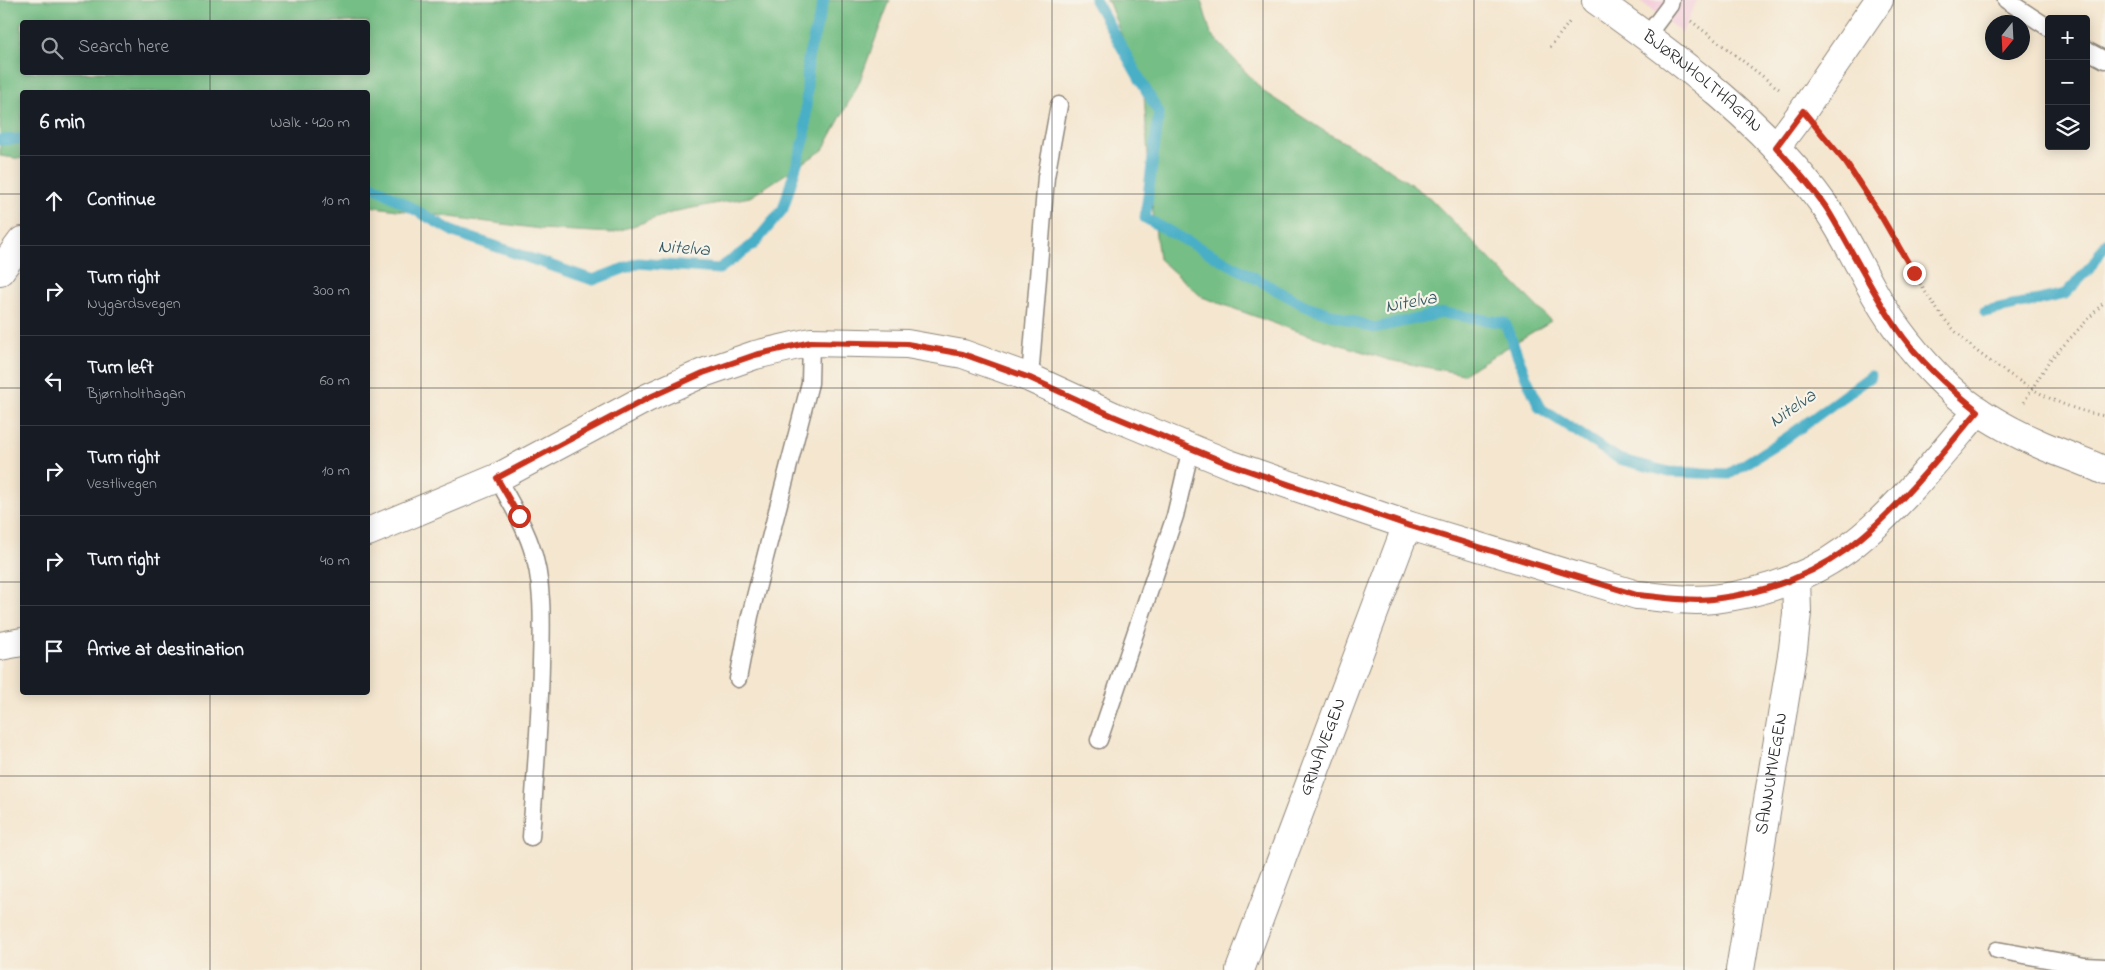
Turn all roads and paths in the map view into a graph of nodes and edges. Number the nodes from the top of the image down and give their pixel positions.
1 (1596, 0) edge
2 (1879, 0) edge
3 (2006, 0) edge
4 (1671, 3) edge
5 (1572, 18) dead end
6 (2045, 25) edge
7 (1646, 36) junction
8 (1550, 47) dead end
9 (2090, 52) edge
10 (2105, 60) edge
11 (1059, 104) dead end
12 (1803, 111) junction
13 (1776, 147) junction
14 (20, 243) edge
15 (0, 271) edge
16 (2105, 301) edge
17 (811, 342) junction
18 (1030, 378) junction
19 (2031, 389) junction
20 (1978, 411) junction
21 (2105, 416) edge
22 (1190, 448) junction
23 (2099, 465) edge
24 (497, 478) junction
25 (1407, 525) junction
26 (370, 531) edge
27 (1796, 577) junction
28 (20, 642) edge
29 (0, 646) edge
30 (738, 679) dead end
31 (1099, 740) dead end
32 (531, 837) dead end
33 (1997, 950) dead end
34 (2105, 967) edge
35 (1240, 970) edge
36 (1740, 970) edge

1 - 7 street, BJØRNHOLTHAGAN
2 - 12 street
3 - 6 lane
4 - 7 lane
4 - 12 path
5 - 8 path
7 - 13 street, BJØRNHOLTHAGAN
9 - 10 lane
11 - 18 lane
12 - 13 street
12 - 19 path
13 - 20 street, BJØRNHOLTHAGAN
14 - 15 street
16 - 19 path
17 - 18 street
17 - 24 street
17 - 30 lane
18 - 22 street
19 - 21 path
20 - 23 street, BJØRNHOLTHAGAN
20 - 27 street
22 - 25 street
22 - 31 lane
24 - 26 street
24 - 32 lane
25 - 27 street
25 - 35 street, GRINAVEGEN
27 - 36 street, SANNUMVEGEN
28 - 29 street
33 - 34 lane

